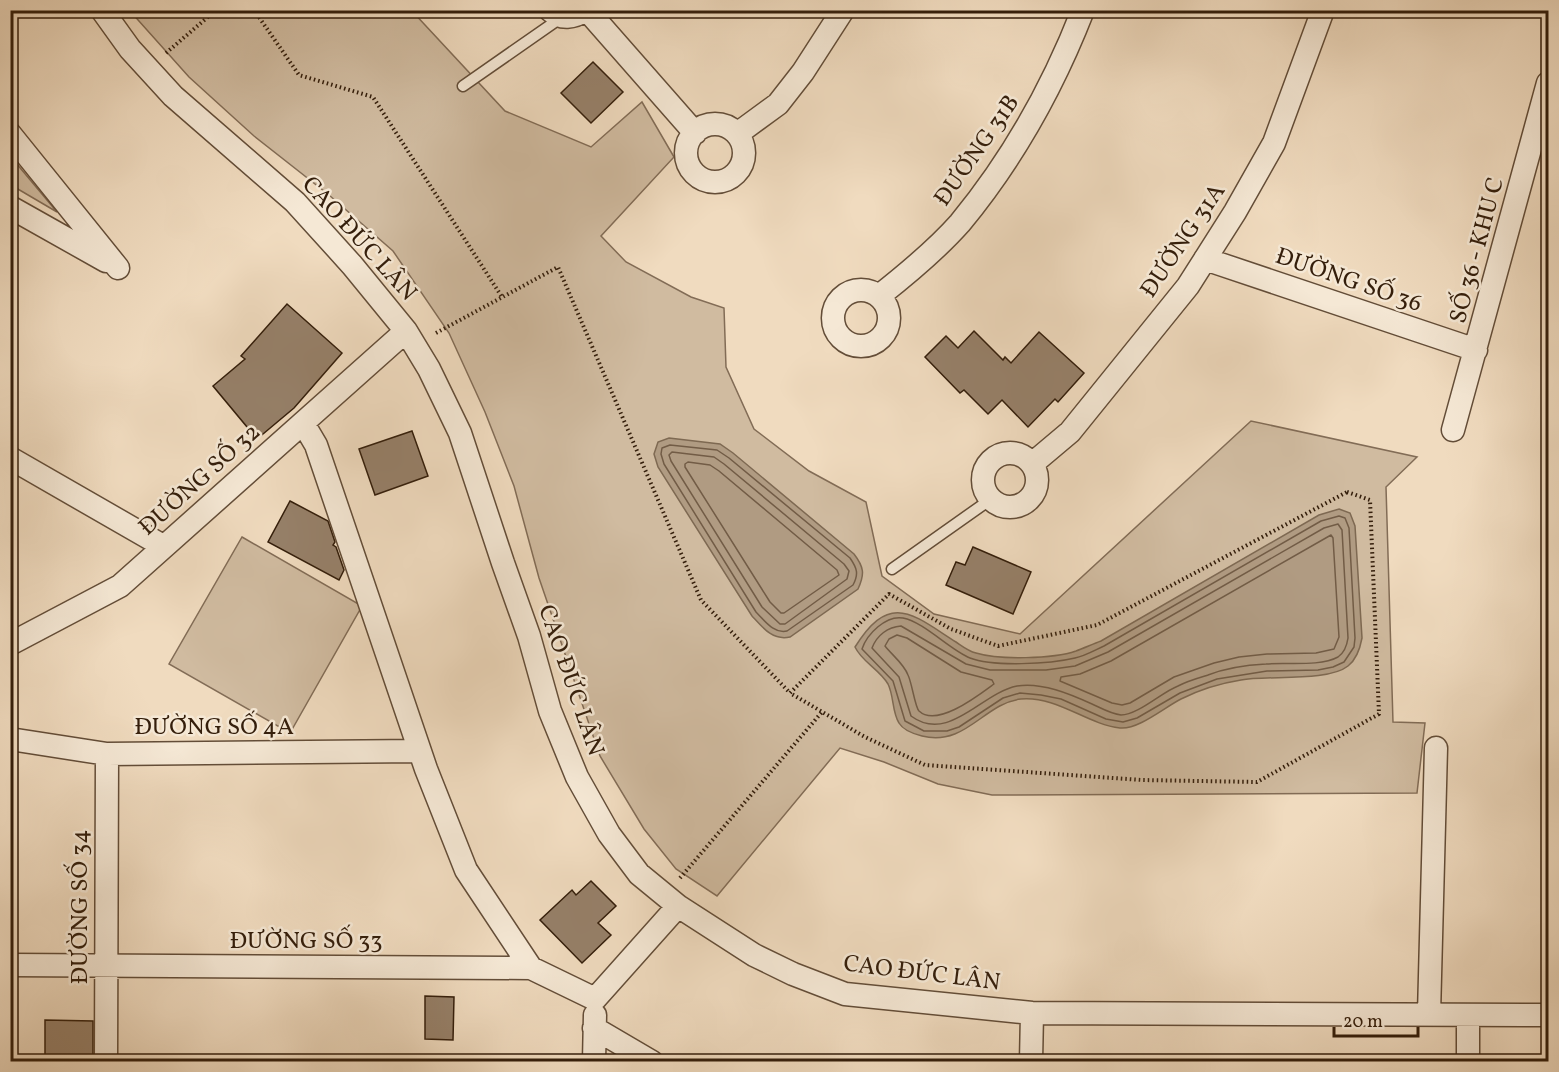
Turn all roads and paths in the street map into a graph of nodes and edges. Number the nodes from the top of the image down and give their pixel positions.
1 (102, 10) edge
2 (216, 10) edge
3 (254, 10) edge
4 (586, 10) edge
5 (843, 10) edge
6 (1083, 10) edge
7 (1323, 10) edge
8 (556, 14) edge
9 (148, 69) junction
10 (1548, 83) edge
11 (463, 86) dead end
12 (695, 133) junction
13 (10, 134) edge
14 (737, 134) junction
15 (10, 207) edge
16 (1205, 259) junction
17 (879, 296) dead end
18 (502, 297) junction
19 (410, 338) junction
20 (1476, 350) junction
21 (303, 423) junction
22 (1454, 430) dead end
23 (10, 458) edge
24 (1032, 464) junction
25 (991, 499) junction
26 (163, 546) junction
27 (892, 569) dead end
28 (10, 644) edge
29 (790, 693) junction
30 (822, 712) junction
31 (10, 739) edge
32 (1436, 748) dead end
33 (419, 751) junction
34 (107, 754) junction
35 (672, 901) junction
36 (10, 965) edge
37 (106, 967) junction
38 (531, 968) junction
39 (595, 999) junction
40 (1032, 1013) junction
41 (1430, 1014) junction
42 (1468, 1015) junction
43 (1548, 1015) edge
44 (594, 1028) junction
45 (105, 1062) edge
46 (594, 1062) edge
47 (652, 1062) edge
48 (1031, 1062) edge
49 (1468, 1062) edge

1 - 9 street, CAO ĐỨC LÂN
2 - 9 path
3 - 18 path
4 - 8 street
4 - 12 street
5 - 14 street
6 - 17 street, ĐƯỜNG 31B
7 - 16 street, ĐƯỜNG 31A
8 - 11 lane
9 - 19 street, CAO ĐỨC LÂN
10 - 20 street, SỐ 36 - KHU C
12 - 14 street
12 - 14 street
13 - 15 street
16 - 20 street, ĐƯỜNG SỐ 36
16 - 24 street, ĐƯỜNG 31A
18 - 19 path
18 - 29 path
19 - 21 street, ĐƯỜNG SỐ 32
19 - 35 street, CAO ĐỨC LÂN
20 - 22 street, SỐ 36 - KHU C
21 - 26 street, ĐƯỜNG SỐ 32
21 - 33 street
23 - 26 street
24 - 25 street
24 - 25 street
25 - 27 lane
26 - 28 street, ĐƯỜNG SỐ 32
29 - 30 path
29 - 30 path
30 - 35 path
31 - 34 street, ĐƯỜNG SỐ 4A
32 - 41 street
33 - 34 street, ĐƯỜNG SỐ 4A
33 - 38 street
34 - 37 street, ĐƯỜNG SỐ 34
35 - 39 street
35 - 40 street, CAO ĐỨC LÂN
36 - 37 street, ĐƯỜNG SỐ 33
37 - 38 street, ĐƯỜNG SỐ 33
37 - 45 street, ĐƯỜNG SỐ 34
38 - 39 street, ĐƯỜNG SỐ 33
39 - 44 street
40 - 41 street, CAO ĐỨC LÂN
40 - 48 street
41 - 42 street, CAO ĐỨC LÂN
42 - 43 street, CAO ĐỨC LÂN
42 - 49 street
44 - 46 street
44 - 47 street

